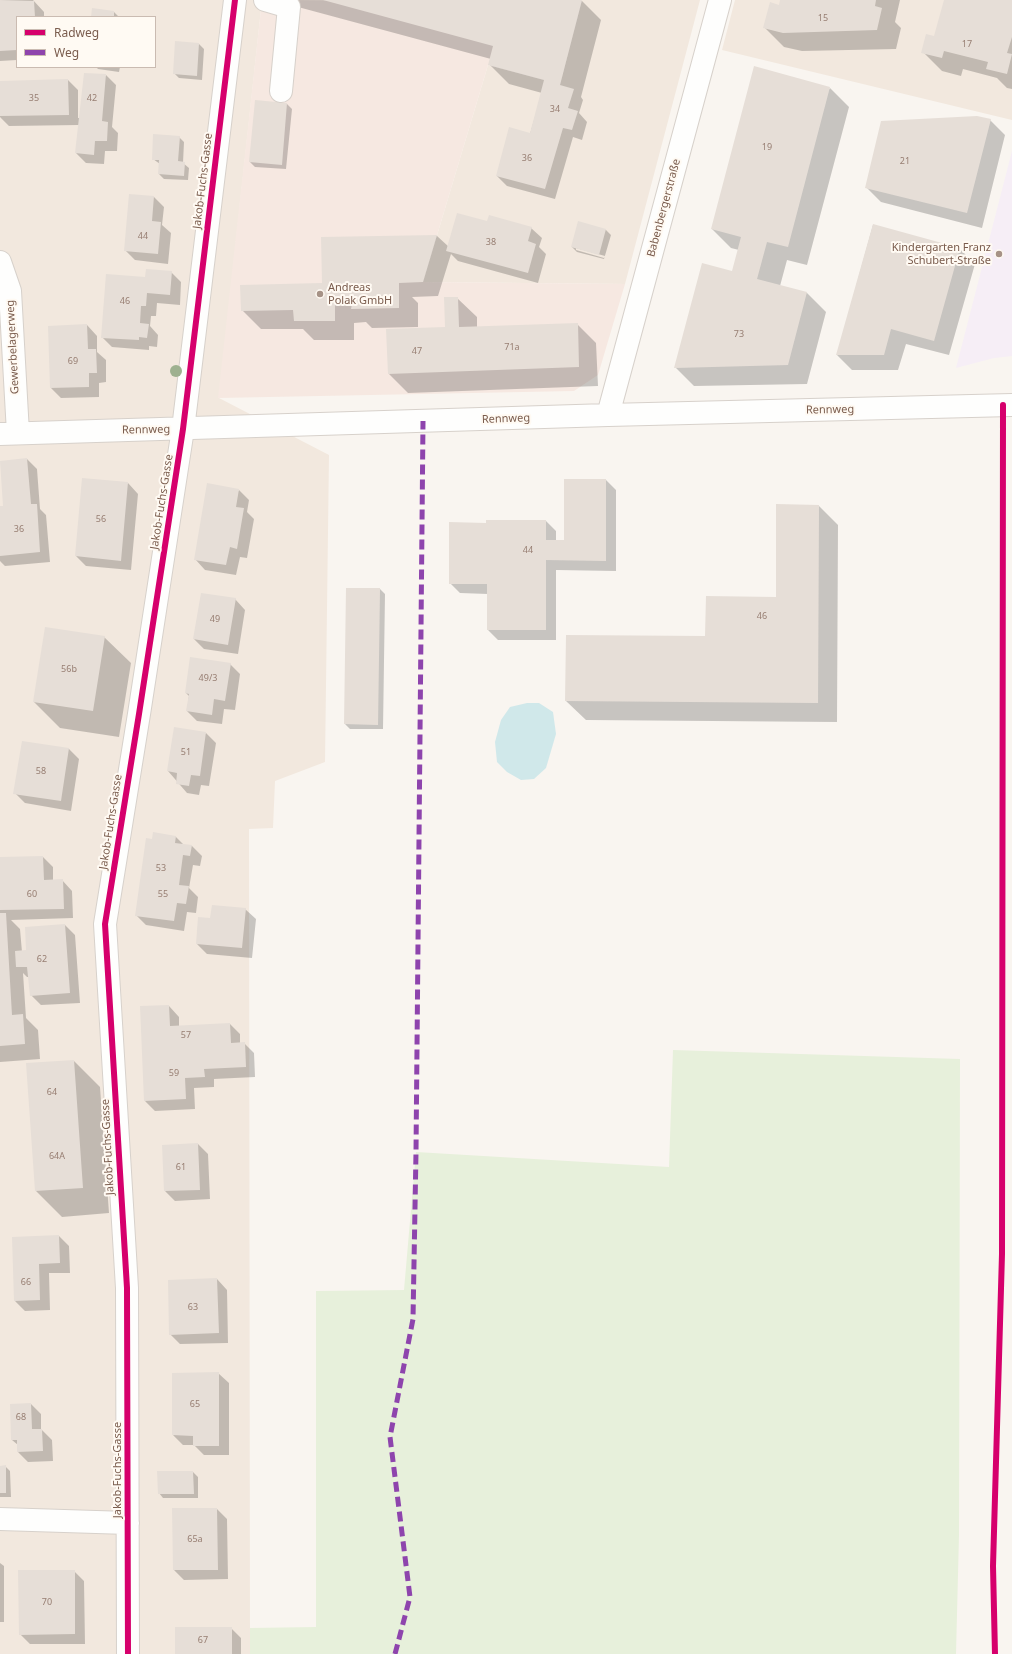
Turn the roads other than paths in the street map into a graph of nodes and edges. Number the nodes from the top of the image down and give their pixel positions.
1 (235, 0) edge
2 (265, 0) edge
3 (720, 0) edge
4 (281, 91) dead end
5 (0, 262) edge
6 (1012, 405) edge
7 (608, 415) junction
8 (183, 429) junction
9 (9, 434) edge
10 (0, 1519) edge
11 (128, 1523) junction
12 (128, 1654) edge

1 - 8 street, Jakob-Fuchs-Gasse
2 - 4 street
3 - 7 street, Babenbergerstraße
5 - 9 street, Gewerbelagerweg
6 - 7 street, Rennweg
7 - 8 street, Rennweg
8 - 9 street, Rennweg
8 - 11 street, Jakob-Fuchs-Gasse
10 - 11 street
11 - 12 street, Jakob-Fuchs-Gasse

